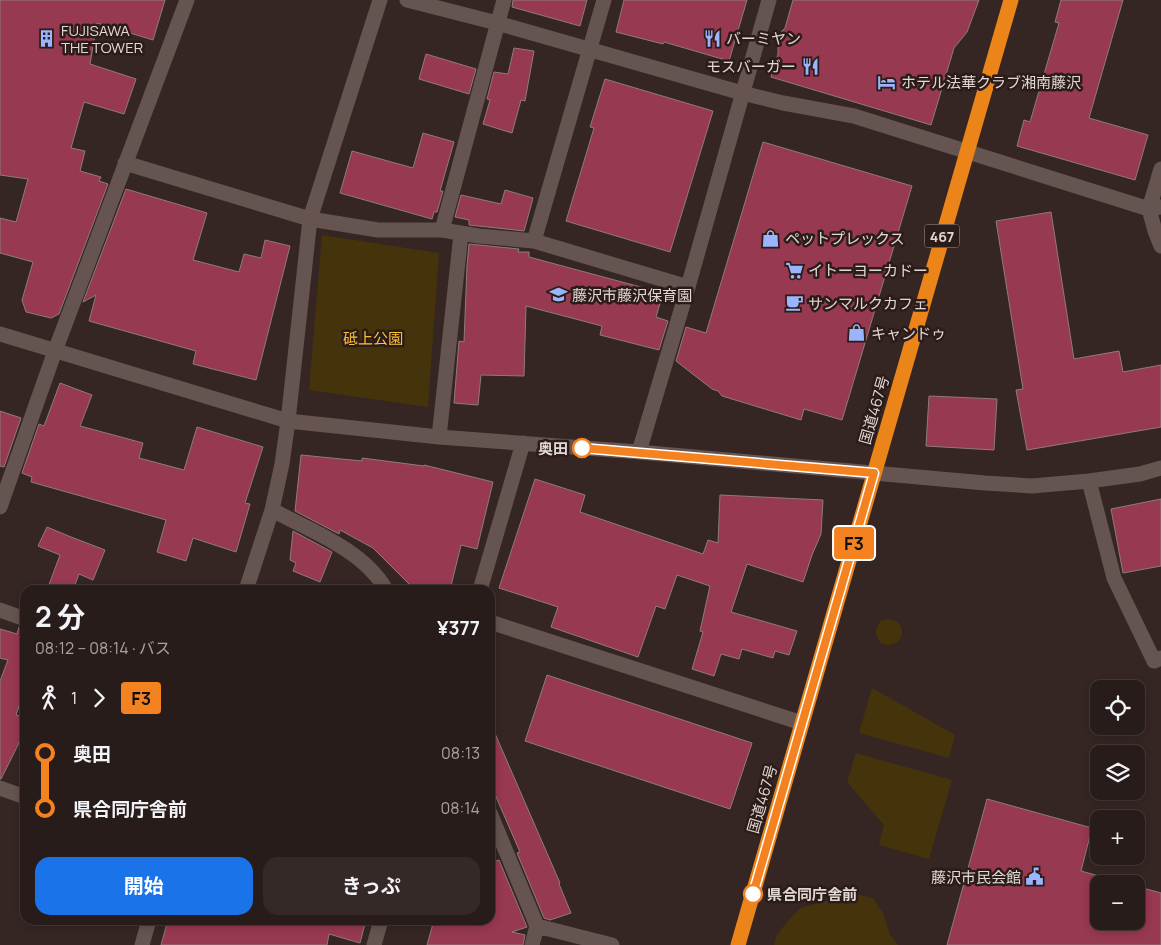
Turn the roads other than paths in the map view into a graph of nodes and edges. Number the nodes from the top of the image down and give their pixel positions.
1 (187, 0) edge
2 (380, 0) edge
3 (407, 0) edge
4 (504, 0) edge
5 (604, 0) edge
6 (768, 0) edge
7 (1011, 0) edge
8 (497, 23) junction
9 (589, 50) junction
10 (742, 93) junction
11 (967, 151) junction
12 (125, 163) junction
13 (1161, 168) edge
14 (1155, 208) edge
15 (310, 219) junction
16 (442, 230) junction
17 (461, 234) junction
18 (534, 240) junction
19 (1161, 246) edge
20 (688, 287) junction
21 (0, 334) edge
22 (55, 350) junction
23 (288, 421) junction
24 (439, 438) junction
25 (523, 444) junction
26 (639, 452) junction
27 (1161, 468) edge
28 (874, 473) junction
29 (1089, 481) junction
30 (0, 507) edge
31 (272, 510) junction
32 (248, 585) edge
33 (383, 585) edge
34 (481, 585) edge
35 (0, 610) edge
36 (20, 617) edge
37 (495, 624) edge
38 (1161, 658) edge
39 (802, 723) junction
40 (0, 788) edge
41 (20, 795) edge
42 (495, 827) edge
43 (148, 925) edge
44 (380, 925) edge
45 (537, 926) junction
46 (142, 945) edge
47 (374, 945) edge
48 (532, 945) edge
49 (612, 945) edge
50 (738, 945) edge

1 - 12 street
2 - 15 street
3 - 8 street
4 - 8 street
5 - 9 street
6 - 10 street
7 - 11 highway, 国道467号 / 467
8 - 9 street
8 - 16 street
9 - 10 street
9 - 18 street
10 - 11 street
10 - 20 street
11 - 14 street
11 - 28 highway, 国道467号 / 467
12 - 15 street
12 - 22 street
13 - 14 street
14 - 19 street
15 - 16 street
15 - 23 street
16 - 17 street
17 - 18 street
17 - 24 street
18 - 20 street
20 - 26 street
21 - 22 street
22 - 23 street
22 - 30 street
23 - 24 street
23 - 31 street
24 - 25 street
25 - 26 street
25 - 34 street
26 - 28 street
27 - 29 street
28 - 29 street
28 - 39 highway, 国道467号 / 467
29 - 38 street
31 - 32 street
31 - 33 street
35 - 36 street
37 - 39 street
39 - 50 highway, 国道467号 / 467
40 - 41 street
42 - 45 street
43 - 46 street
44 - 47 street
45 - 48 street
45 - 49 street

